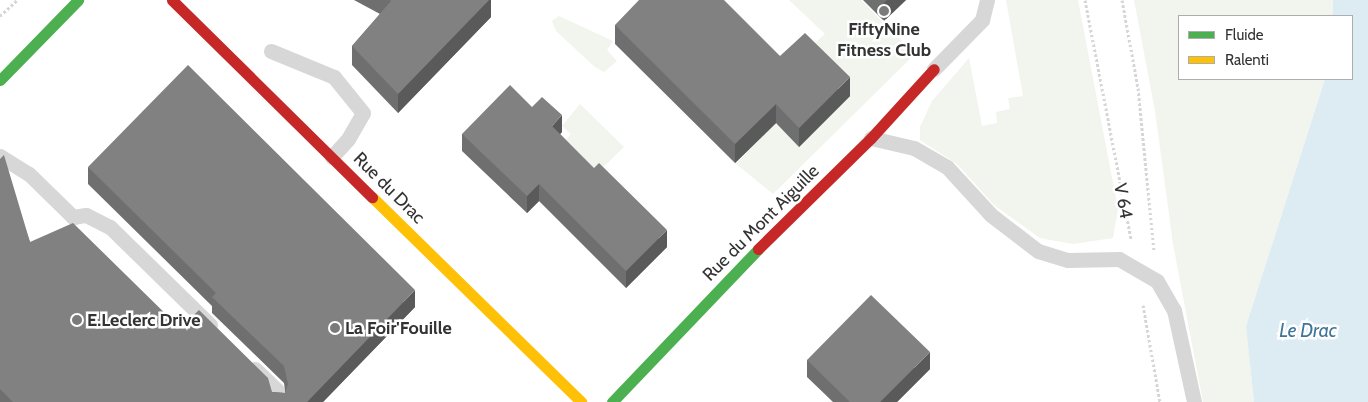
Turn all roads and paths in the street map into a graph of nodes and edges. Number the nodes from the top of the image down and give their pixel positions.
1 (17, 0) edge
2 (78, 0) edge
3 (172, 0) edge
4 (987, 0) edge
5 (1085, 0) edge
6 (1122, 0) edge
7 (0, 16) edge
8 (271, 51) dead end
9 (934, 69) joint
10 (0, 80) edge
11 (871, 138) junction
12 (0, 156) edge
13 (332, 157) junction
14 (1136, 267) junction
15 (1157, 281) junction
16 (221, 336) edge
17 (242, 356) edge
18 (279, 402) edge
19 (581, 402) edge
20 (612, 402) edge
21 (1160, 402) edge
22 (1194, 402) edge

1 - 7 path
2 - 10 street
3 - 13 street, Rue du Drac
4 - 9 lane
5 - 14 path, V 64
6 - 15 path
8 - 13 lane
9 - 11 street, Rue du Mont Aiguille
11 - 14 lane
11 - 20 street, Rue du Mont Aiguille
12 - 16 lane
13 - 19 street, Rue du Drac
14 - 15 lane
14 - 21 path, V 64
15 - 22 lane
17 - 18 lane

